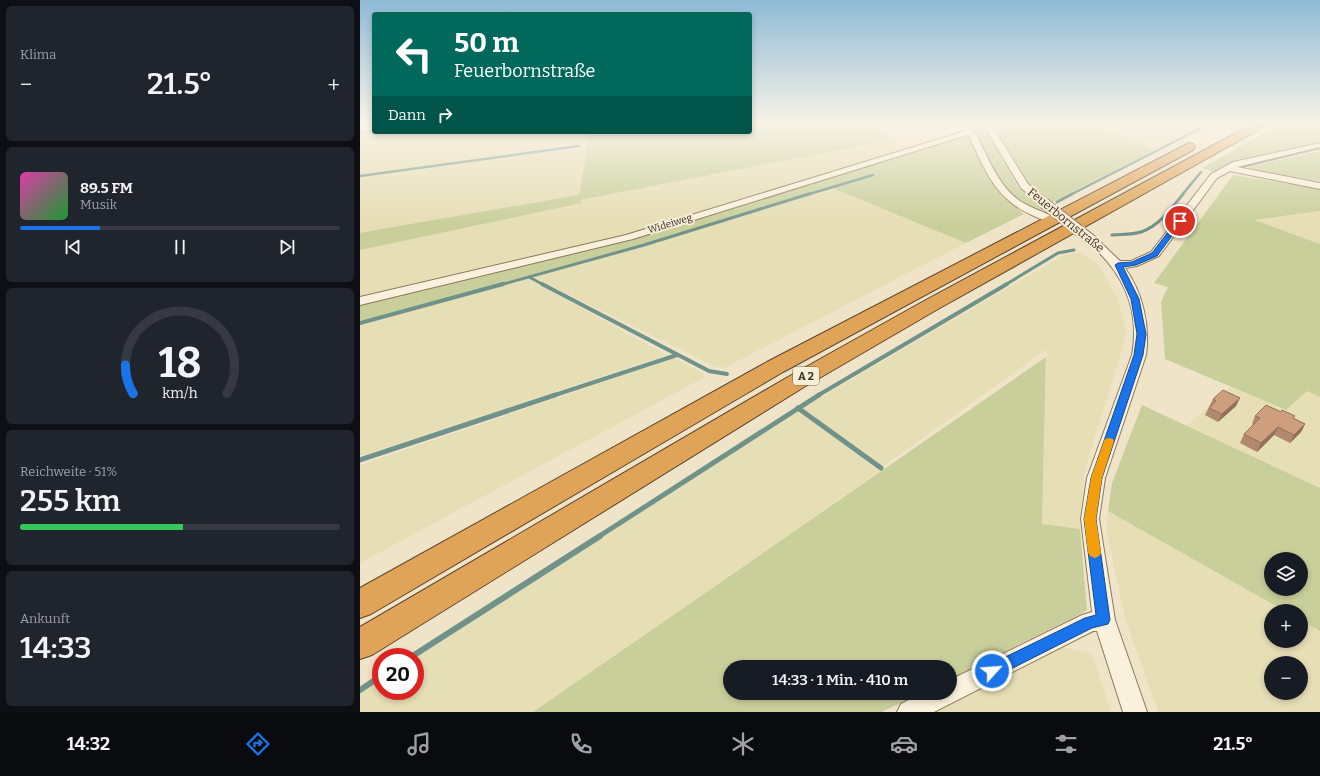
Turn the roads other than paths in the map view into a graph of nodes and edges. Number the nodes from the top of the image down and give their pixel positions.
1 (889, 157) edge
2 (983, 157) edge
3 (1007, 157) edge
4 (1163, 157) edge
5 (1200, 157) edge
6 (1266, 157) edge
7 (1228, 168) junction
8 (1320, 186) edge
9 (1047, 211) junction
10 (1118, 265) junction
11 (360, 301) edge
12 (360, 604) edge
13 (1104, 620) junction
14 (360, 644) edge
15 (957, 688) edge
16 (933, 700) edge
17 (909, 712) edge
18 (1135, 712) edge

1 - 11 street, Wideiweg
2 - 9 street
3 - 9 street, Feuerbornstraße
4 - 9 highway, A 2
5 - 14 highway, A 2
6 - 7 street
7 - 8 street
7 - 10 street
9 - 10 street, Feuerbornstraße, bridge
9 - 12 highway, A 2
10 - 13 street, Feuerbornstraße
13 - 15 street
13 - 18 street, Feuerbornstraße
16 - 17 street

